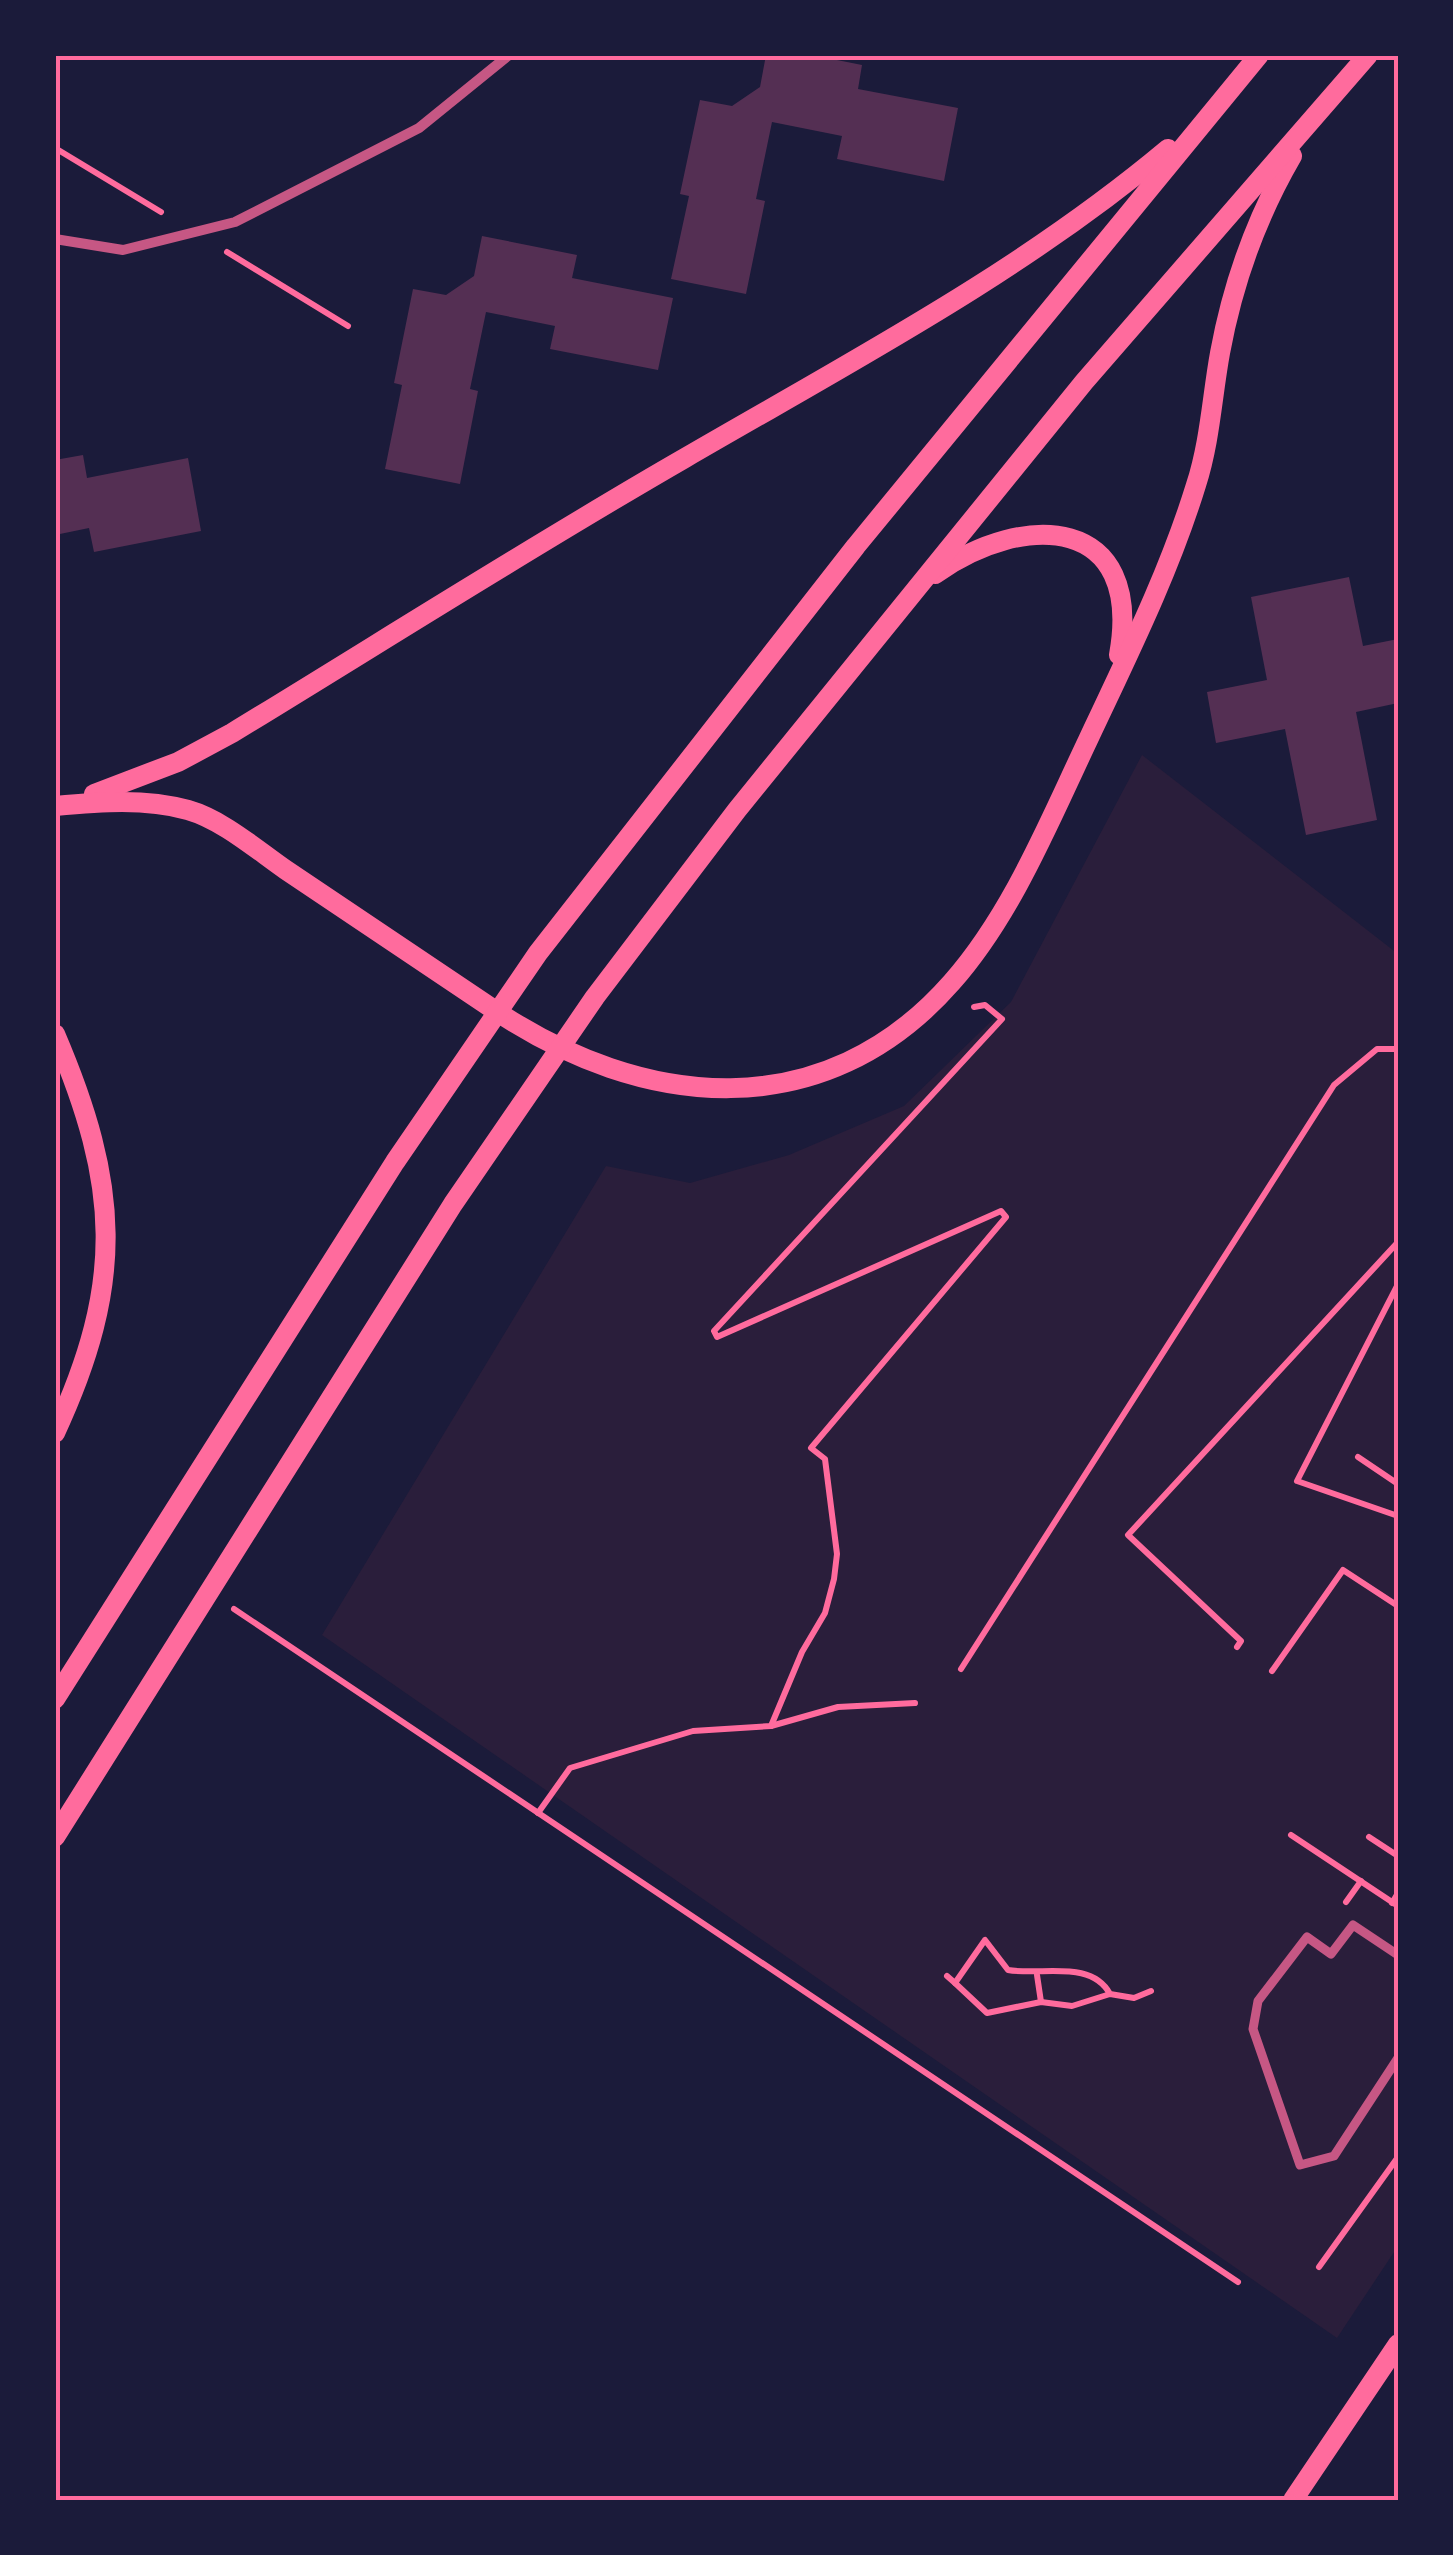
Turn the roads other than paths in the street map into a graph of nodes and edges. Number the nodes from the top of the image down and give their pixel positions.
1 (509, 55) edge
2 (1258, 55) edge
3 (1368, 55) edge
4 (1312, 118) junction
5 (1204, 119) junction
6 (55, 239) edge
7 (914, 589) junction
8 (1115, 682) junction
9 (55, 805) edge
10 (55, 1034) edge
11 (55, 1433) edge
12 (55, 1700) edge
13 (55, 1837) edge
14 (1398, 1955) edge
15 (1398, 2058) edge
16 (1398, 2344) edge
17 (1293, 2500) edge

1 - 6 street
2 - 5 main road
3 - 4 main road
4 - 7 main road
4 - 8 main road
5 - 9 main road
5 - 12 main road
7 - 8 main road
7 - 13 main road
8 - 9 main road
10 - 11 main road
14 - 15 street
16 - 17 main road

